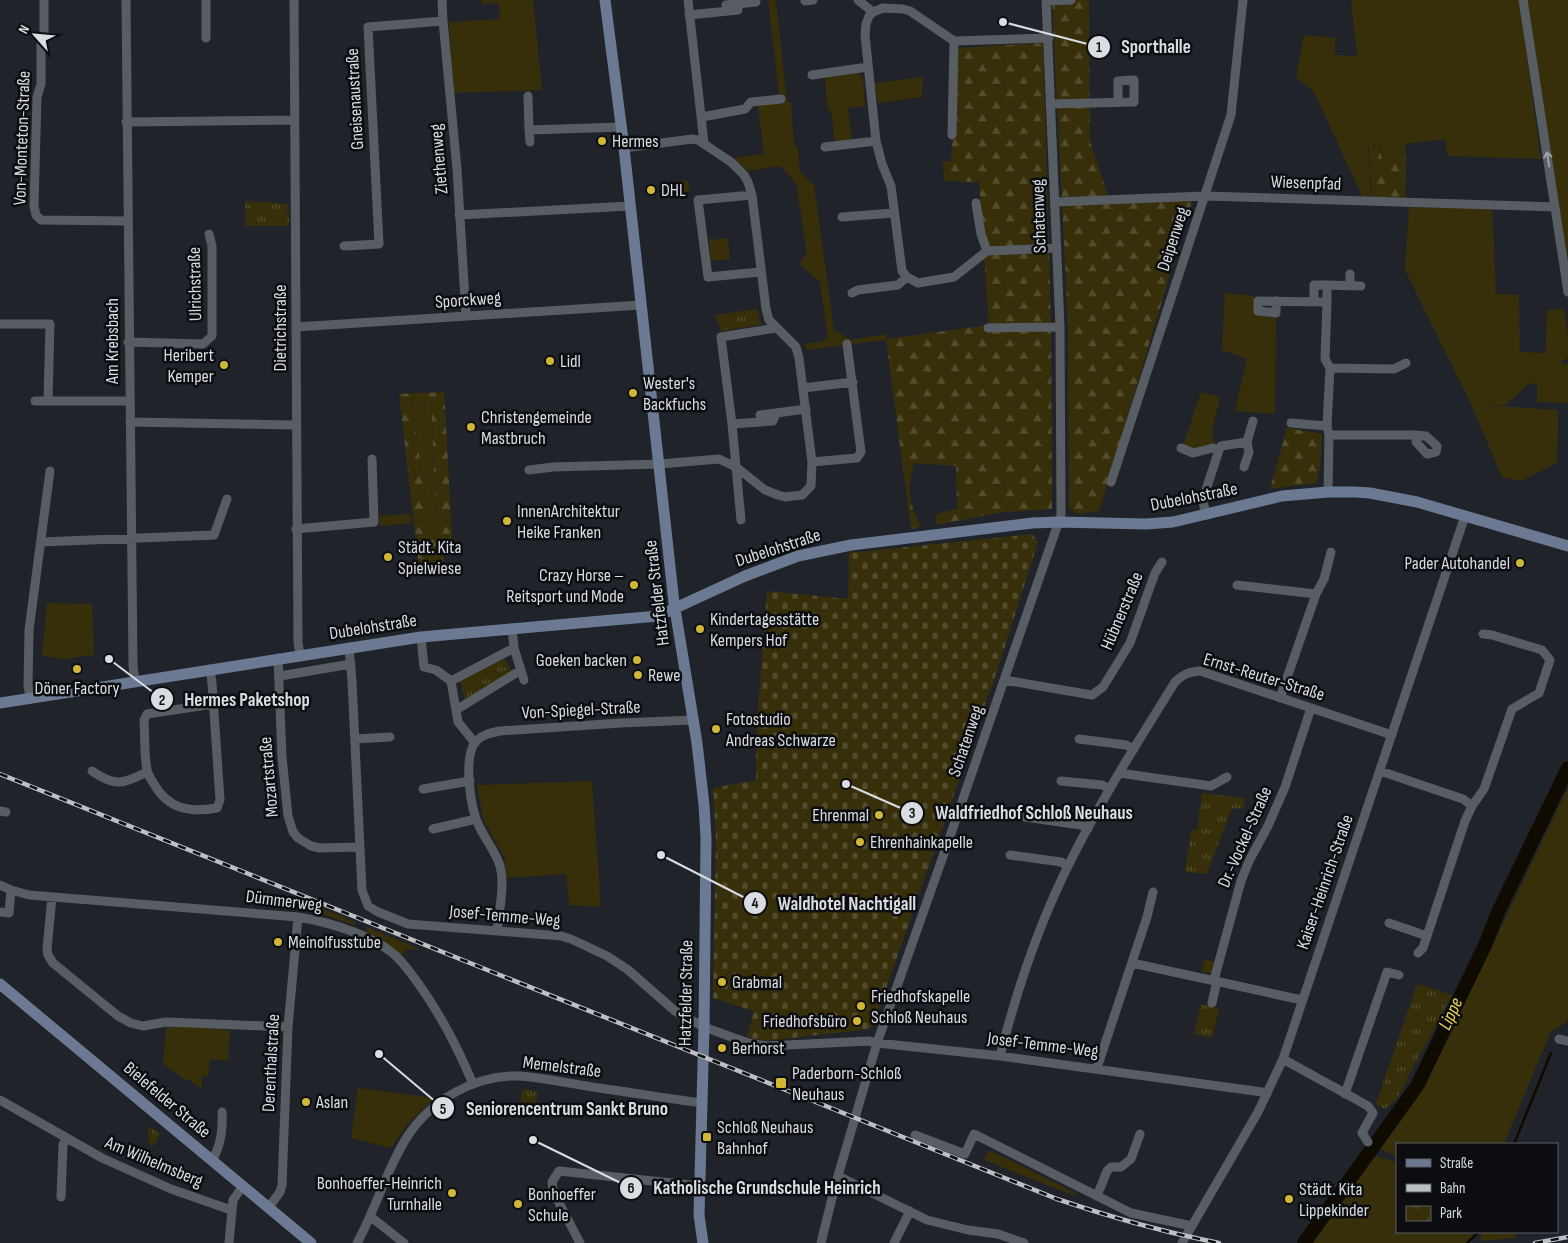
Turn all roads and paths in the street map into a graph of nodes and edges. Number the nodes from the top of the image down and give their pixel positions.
1 (44, 0) edge
2 (126, 0) edge
3 (206, 0) edge
4 (294, 0) edge
5 (442, 0) edge
6 (605, 0) edge
7 (688, 0) edge
8 (858, 0) edge
9 (1071, 0) edge
10 (1243, 0) edge
11 (1523, 0) edge
12 (1046, 1) edge
13 (756, 2) dead end
14 (873, 12) junction
15 (689, 15) junction
16 (443, 20) junction
17 (206, 38) dead end
18 (1049, 38) junction
19 (954, 41) junction
20 (868, 67) junction
21 (812, 75) dead end
22 (528, 96) dead end
23 (781, 99) dead end
24 (1118, 102) dead end
25 (1050, 104) junction
26 (702, 116) junction
27 (293, 120) junction
28 (126, 122) junction
29 (621, 127) junction
30 (529, 130) junction
31 (952, 135) dead end
32 (876, 141) junction
33 (530, 142) dead end
34 (704, 142) junction
35 (825, 146) dead end
36 (624, 148) junction
37 (752, 195) junction
38 (1205, 196) junction
39 (1055, 202) junction
40 (976, 203) dead end
41 (630, 206) junction
42 (1555, 207) junction
43 (893, 212) junction
44 (460, 215) junction
45 (842, 217) dead end
46 (128, 221) junction
47 (209, 234) dead end
48 (344, 246) dead end
49 (1057, 248) junction
50 (987, 251) junction
51 (760, 272) junction
52 (1350, 274) dead end
53 (907, 277) junction
54 (1327, 285) junction
55 (1350, 286) junction
56 (1361, 286) dead end
57 (852, 292) dead end
58 (1568, 292) edge
59 (1276, 301) dead end
60 (1314, 301) junction
61 (1327, 302) junction
62 (641, 305) junction
63 (466, 316) junction
64 (0, 324) edge
65 (296, 327) junction
66 (776, 328) junction
67 (988, 328) dead end
68 (1060, 328) junction
69 (128, 342) junction
70 (848, 344) dead end
71 (1406, 364) dead end
72 (1330, 368) junction
73 (853, 382) junction
74 (803, 388) junction
75 (35, 401) dead end
76 (48, 401) junction
77 (129, 401) junction
78 (806, 409) junction
79 (1253, 421) dead end
80 (130, 422) junction
81 (1292, 423) dead end
82 (295, 424) junction
83 (732, 424) junction
84 (1328, 430) junction
85 (1416, 435) dead end
86 (1247, 442) junction
87 (1182, 448) dead end
88 (1219, 450) junction
89 (372, 459) dead end
90 (812, 462) junction
91 (660, 464) junction
92 (736, 467) junction
93 (1244, 467) dead end
94 (529, 470) dead end
95 (50, 471) dead end
96 (1111, 482) dead end
97 (1328, 492) junction
98 (227, 499) dead end
99 (1207, 515) junction
100 (1465, 516) junction
101 (741, 520) dead end
102 (1058, 522) junction
103 (296, 529) junction
104 (131, 538) junction
105 (41, 542) junction
106 (1568, 546) edge
107 (1332, 552) dead end
108 (1162, 562) dead end
109 (1238, 585) dead end
110 (1316, 594) junction
111 (675, 608) junction
112 (512, 628) junction
113 (1483, 634) dead end
114 (421, 637) junction
115 (349, 647) junction
116 (514, 648) junction
117 (300, 655) junction
118 (278, 658) junction
119 (351, 664) junction
120 (210, 670) junction
121 (521, 670) junction
122 (280, 676) junction
123 (524, 680) dead end
124 (1004, 680) junction
125 (136, 681) junction
126 (451, 681) junction
127 (30, 698) junction
128 (1280, 698) junction
129 (0, 703) edge
130 (213, 704) junction
131 (1311, 708) junction
132 (456, 710) junction
133 (693, 720) junction
134 (1392, 735) junction
135 (390, 737) dead end
136 (355, 739) junction
137 (1079, 739) dead end
138 (475, 743) junction
139 (1134, 749) junction
140 (92, 771) dead end
141 (1380, 771) junction
142 (147, 772) junction
143 (1120, 773) junction
144 (1227, 777) dead end
145 (470, 781) junction
146 (1061, 781) dead end
147 (423, 789) dead end
148 (1110, 789) junction
149 (1472, 806) junction
150 (1025, 817) dead end
151 (476, 819) junction
152 (433, 829) dead end
153 (1088, 829) junction
154 (359, 847) junction
155 (1010, 855) dead end
156 (1068, 866) junction
157 (0, 885) edge
158 (11, 890) junction
159 (1152, 892) dead end
160 (52, 897) junction
161 (0, 912) edge
162 (298, 916) junction
163 (1388, 923) dead end
164 (497, 931) junction
165 (1427, 936) junction
166 (1418, 953) dead end
167 (1132, 962) junction
168 (1399, 975) dead end
169 (1216, 981) junction
170 (0, 984) edge
171 (1302, 1000) junction
172 (1212, 1003) dead end
173 (288, 1027) junction
174 (704, 1028) junction
175 (877, 1043) junction
176 (1000, 1056) junction
177 (1283, 1059) junction
178 (1097, 1068) junction
179 (473, 1084) junction
180 (1267, 1094) junction
181 (1345, 1094) junction
182 (0, 1100) edge
183 (701, 1103) junction
184 (222, 1112) dead end
185 (1140, 1134) dead end
186 (914, 1135) dead end
187 (67, 1138) junction
188 (1368, 1142) dead end
189 (212, 1160) junction
190 (838, 1176) junction
191 (243, 1186) junction
192 (700, 1186) junction
193 (1097, 1196) junction
194 (61, 1198) dead end
195 (269, 1208) junction
196 (231, 1210) junction
197 (910, 1211) junction
198 (371, 1217) junction
199 (1192, 1226) junction
200 (229, 1243) edge
201 (311, 1243) edge
202 (357, 1243) edge
203 (404, 1243) edge
204 (580, 1243) edge
205 (702, 1243) edge
206 (821, 1243) edge
207 (894, 1243) edge
208 (1024, 1243) edge
209 (1182, 1243) edge

1 - 46 street, Von-Monteton-Straße
2 - 28 street, Am Krebsbach
3 - 17 street
4 - 27 street, Dietrichstraße
5 - 16 street, Ziethenweg
6 - 29 main road, Hatzfelder Straße
7 - 15 street
8 - 14 street
9 - 12 street, Schatenweg
10 - 38 street, Deipenweg
42 -> 11 street
12 - 18 street, Schatenweg
13 - 15 street
14 - 19 street
14 - 20 street
15 - 26 street
16 - 44 street, Ziethenweg
16 - 48 street, Gneisenaustraße
18 - 19 street
18 - 25 street, Schatenweg
19 - 31 street
20 - 21 street
20 - 32 street
22 - 30 street
23 - 26 street
24 - 25 street
25 - 39 street, Schatenweg
26 - 34 street
27 - 28 street
27 - 65 street, Dietrichstraße
28 - 46 street, Am Krebsbach
29 - 30 street
29 - 36 main road, Hatzfelder Straße
30 - 33 street
32 - 35 street
32 - 43 street
34 - 36 street
34 - 37 street
36 - 41 main road, Hatzfelder Straße
37 - 51 street
37 - 51 street
38 - 39 street, Wiesenpfad
38 - 42 street, Wiesenpfad
38 - 96 street, Deipenweg
39 - 49 street, Schatenweg
40 - 50 street
41 - 44 street
41 - 62 main road, Hatzfelder Straße
42 - 58 street
43 - 45 street
43 - 53 street
44 - 63 street, Ziethenweg
46 - 69 street, Am Krebsbach
47 - 69 street, Ulrichstraße
49 - 50 street
49 - 68 street, Schatenweg
50 - 53 street
51 - 66 street
52 - 55 street
53 - 57 street
54 - 55 street
54 - 60 street
54 - 61 street
55 - 56 street
59 - 60 street
60 - 61 street
61 - 72 street
62 - 63 street, Sporckweg
62 - 91 main road, Hatzfelder Straße
63 - 65 street, Sporckweg
64 - 76 street
65 - 82 street, Dietrichstraße
66 - 74 street
66 - 83 street
67 - 68 street
68 - 102 street, Schatenweg
69 - 77 street, Am Krebsbach
70 - 73 street
71 - 72 street
72 - 84 street
73 - 74 street
73 - 90 street
74 - 78 street
75 - 76 street
76 - 77 street
77 - 80 street, Am Krebsbach
78 - 83 street
78 - 90 street
79 - 86 street
80 - 82 street
80 - 104 street, Am Krebsbach
81 - 84 street
82 - 103 street, Dietrichstraße
83 - 92 street
84 - 85 street
84 - 97 street
86 - 88 street
86 - 93 street
87 - 88 street
88 - 99 street
89 - 103 street
90 - 92 street
91 - 92 street
91 - 94 street
91 - 111 main road, Hatzfelder Straße
92 - 101 street
95 - 105 street
97 - 99 main road, Dubelohstraße
97 - 100 main road, Dubelohstraße
98 - 104 street
99 - 102 main road, Dubelohstraße
100 - 106 main road, Dubelohstraße
100 - 134 street, Kaiser-Heinrich-Straße
102 - 111 main road, Dubelohstraße
102 - 124 street, Schatenweg
103 - 117 street, Dietrichstraße
104 - 105 street
104 - 125 street, Am Krebsbach
105 - 127 street
107 - 110 street
108 - 124 street, Hübnerstraße
109 - 110 street
110 - 128 street
111 - 112 main road, Dubelohstraße
111 - 133 main road, Hatzfelder Straße
112 - 114 main road, Dubelohstraße
112 - 116 street, Von-Spiegel-Straße
113 - 149 street
114 - 115 main road, Dubelohstraße
114 - 126 street
115 - 117 main road, Dubelohstraße
115 - 119 street
116 - 121 street, Von-Spiegel-Straße
116 - 126 street
117 - 118 main road, Dubelohstraße
118 - 120 main road, Dubelohstraße
118 - 122 street, Mozartstraße
119 - 122 street
119 - 136 street
120 - 125 main road, Dubelohstraße
120 - 130 street
121 - 123 street, Von-Spiegel-Straße
121 - 132 street
122 - 154 street, Mozartstraße
124 - 175 street, Schatenweg
125 - 127 main road, Dubelohstraße
126 - 132 street
127 - 129 main road, Dubelohstraße
128 - 131 street, Ernst-Reuter-Straße
128 - 139 street, Ernst-Reuter-Straße
130 - 142 street
130 - 142 street
131 - 134 street, Ernst-Reuter-Straße
131 - 169 street, Dr.-Vockel-Straße
132 - 138 street
133 - 138 street, Von-Spiegel-Straße
133 - 174 main road, Hatzfelder Straße
134 - 141 street, Kaiser-Heinrich-Straße
135 - 136 street
136 - 154 street
137 - 139 street
138 - 145 street
139 - 143 street, Ernst-Reuter-Straße
140 - 142 street
141 - 149 street
141 - 171 street, Kaiser-Heinrich-Straße
143 - 144 street
143 - 148 street, Ernst-Reuter-Straße
145 - 147 street
145 - 151 street
146 - 148 street
148 - 153 street, Ernst-Reuter-Straße
149 - 165 street
150 - 153 street
151 - 152 street
151 - 164 street
153 - 156 street, Ernst-Reuter-Straße
154 - 164 street, Josef-Temme-Weg
155 - 156 street
156 - 176 street, Ernst-Reuter-Straße
157 - 158 street, Dümmerweg
158 - 160 street, Dümmerweg
158 - 161 street
159 - 167 street
160 - 162 street, Dümmerweg
160 - 173 street
162 - 173 street, Derenthalstraße
162 - 179 street, Dümmerweg
163 - 165 street
164 - 174 street, Josef-Temme-Weg
165 - 166 street
167 - 169 street
167 - 178 street
168 - 181 street
169 - 171 street
169 - 172 street, Dr.-Vockel-Straße
170 - 189 main road, Bielefelder Straße
171 - 177 street, Kaiser-Heinrich-Straße
173 - 195 street, Derenthalstraße
174 - 175 street, Josef-Temme-Weg
174 - 183 main road, Hatzfelder Straße
175 - 176 street, Josef-Temme-Weg
175 - 190 street, Schatenweg
176 - 178 street, Josef-Temme-Weg
177 - 180 street, Kaiser-Heinrich-Straße
177 - 181 street
178 - 180 street, Josef-Temme-Weg
179 - 183 street, Memelstraße
179 - 198 street, Memelstraße
180 - 199 street, Kaiser-Heinrich-Straße
181 - 188 street
182 - 187 street, Am Wilhelmsberg
183 - 192 main road, Hatzfelder Straße
184 - 189 street
185 - 193 street
186 - 193 street
187 - 194 street
187 - 196 street, Am Wilhelmsberg
189 - 191 main road, Bielefelder Straße
190 - 197 street
190 - 206 street, Schatenweg
191 - 195 main road, Bielefelder Straße
191 - 196 street
192 - 204 street
192 - 205 main road, Hatzfelder Straße
193 - 199 street
195 - 201 main road, Bielefelder Straße
196 - 200 street
197 - 207 street
197 - 208 street
198 - 202 street, Memelstraße
198 - 203 street
199 - 209 street, Kaiser-Heinrich-Straße

